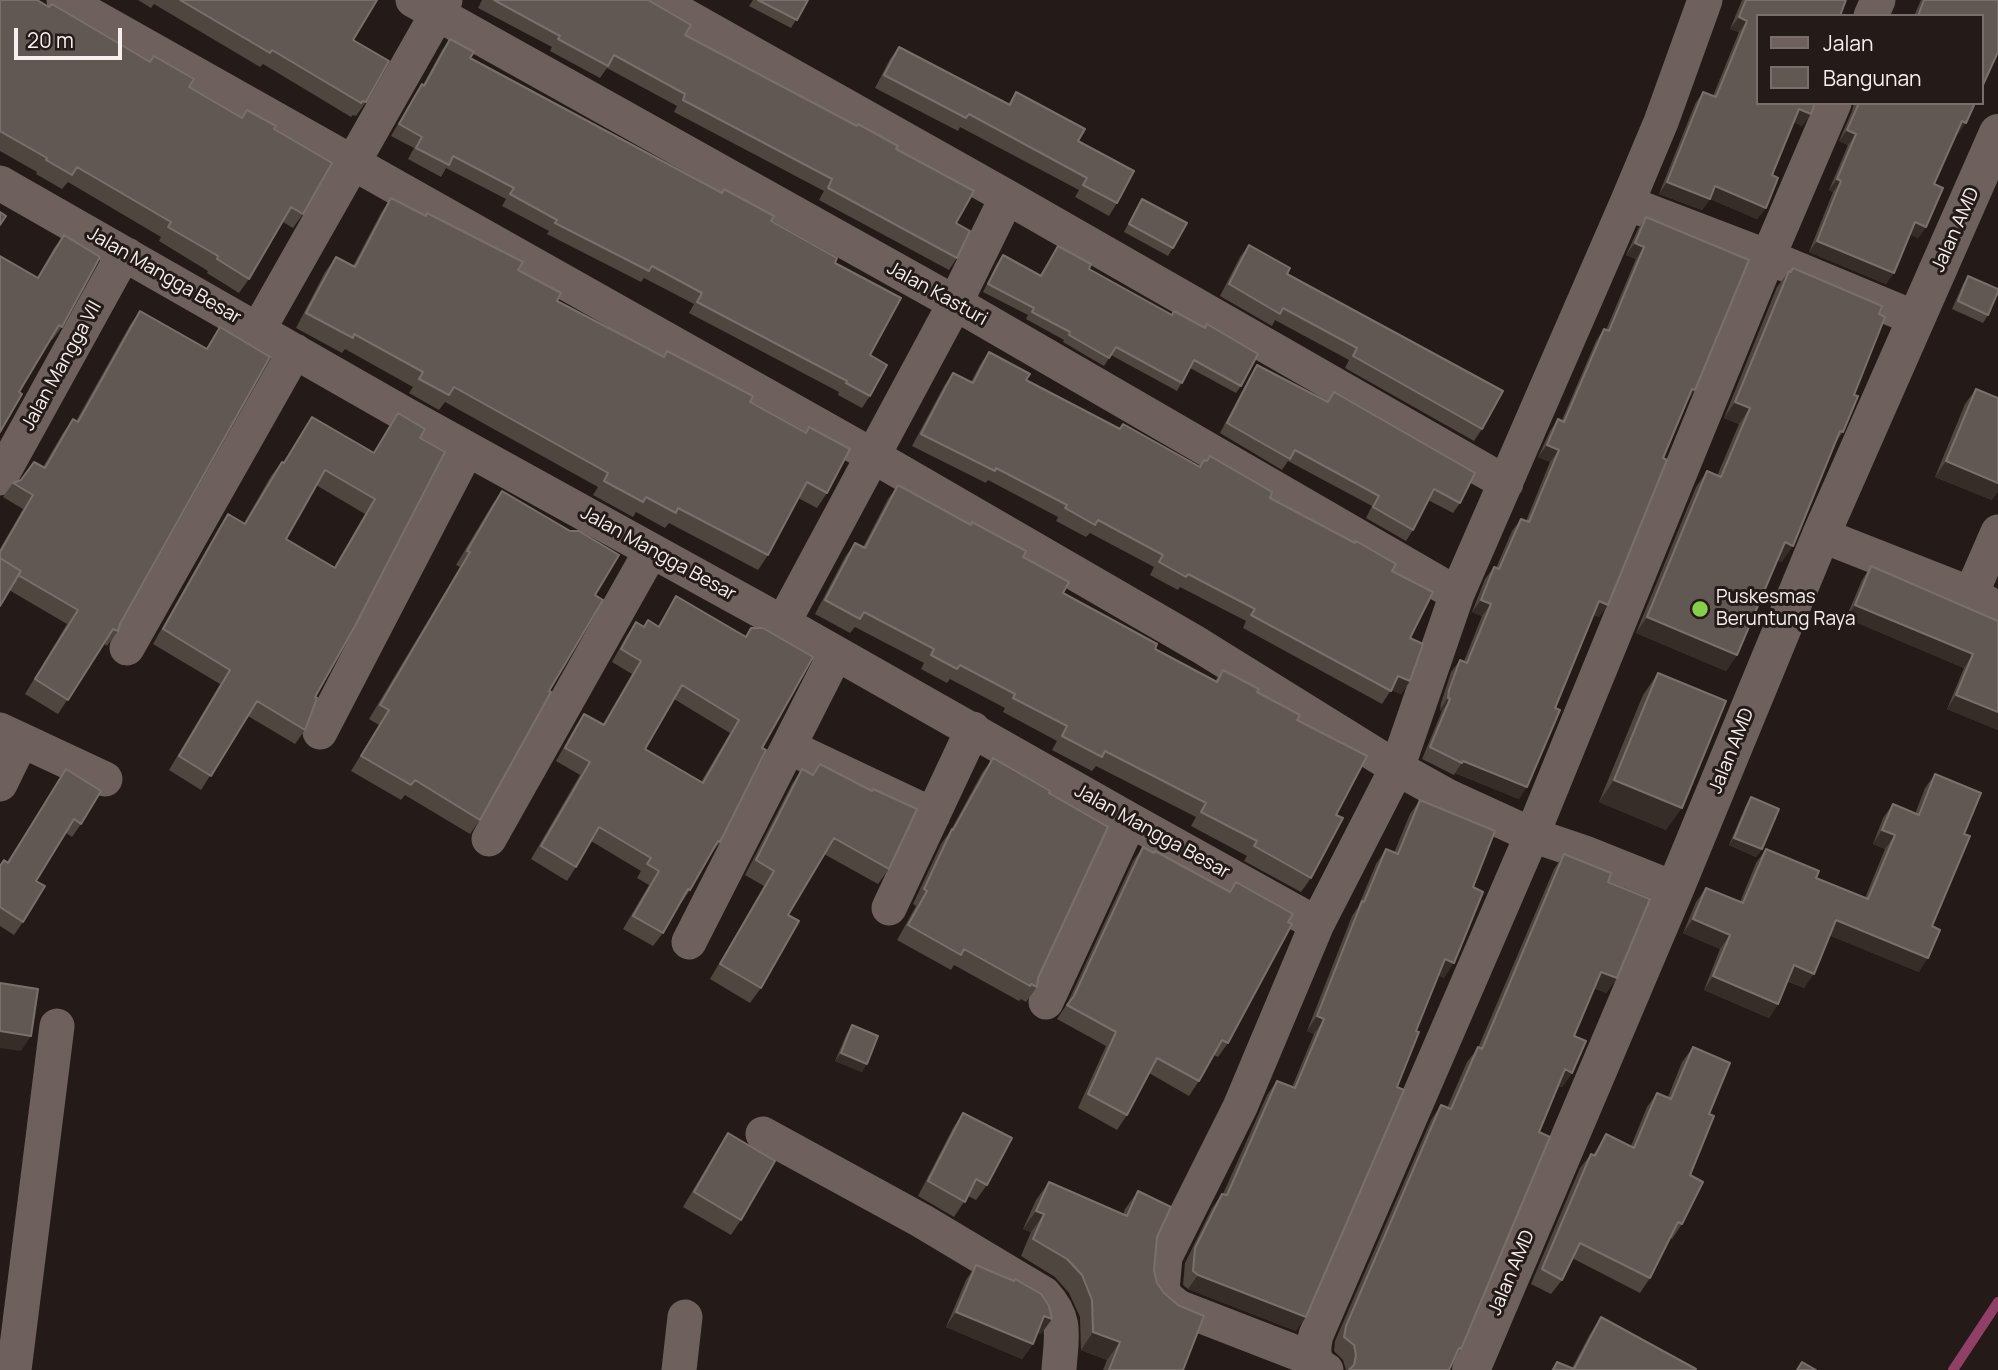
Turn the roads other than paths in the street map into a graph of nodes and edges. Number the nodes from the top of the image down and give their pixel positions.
1 (64, 0) edge
2 (657, 0) edge
3 (1705, 0) edge
4 (432, 4) edge
5 (1832, 105) edge
6 (1998, 133) edge
7 (355, 163) junction
8 (0, 183) edge
9 (1007, 197) junction
10 (1627, 203) junction
11 (127, 255) junction
12 (1768, 257) junction
13 (955, 303) junction
14 (1917, 319) junction
15 (258, 330) junction
16 (295, 351) junction
17 (467, 449) junction
18 (873, 456) junction
19 (0, 478) edge
20 (1506, 484) junction
21 (1998, 532) edge
22 (1821, 535) junction
23 (652, 551) junction
24 (1457, 594) junction
25 (1984, 602) edge
26 (783, 623) junction
27 (127, 648) dead end
28 (836, 653) junction
29 (974, 729) junction
30 (320, 732) dead end
31 (11, 736) edge
32 (789, 747) junction
33 (1397, 768) junction
34 (105, 779) dead end
35 (0, 784) edge
36 (933, 815) junction
37 (1130, 820) junction
38 (1532, 835) junction
39 (489, 839) dead end
40 (1675, 889) junction
41 (889, 908) dead end
42 (1317, 924) junction
43 (688, 942) dead end
44 (1045, 1002) dead end
45 (57, 1026) dead end
46 (763, 1134) dead end
47 (685, 1317) dead end
48 (1321, 1365) edge
49 (14, 1370) edge
50 (679, 1370) edge
51 (1059, 1370) edge
52 (1471, 1370) edge

1 - 7 street
2 - 9 street
3 - 10 street
4 - 7 street
4 - 13 street, Jalan Kasturi
5 - 12 street
6 - 14 street, Jalan AMD
7 - 15 street
7 - 18 street
8 - 11 street, Jalan Mangga Besar
9 - 13 street
9 - 20 street
10 - 12 street
10 - 20 street
11 - 15 street, Jalan Mangga Besar
11 - 19 street, Jalan Mangga VII
12 - 14 street
12 - 38 street
13 - 18 street
13 - 24 street, Jalan Kasturi
14 - 22 street, Jalan AMD
15 - 16 street, Jalan Mangga Besar
16 - 17 street, Jalan Mangga Besar
16 - 27 street
17 - 23 street, Jalan Mangga Besar
17 - 30 street
18 - 26 street
18 - 33 street
20 - 24 street
21 - 25 street
22 - 25 street
22 - 40 street, Jalan AMD
23 - 26 street, Jalan Mangga Besar
23 - 39 street
24 - 33 street
26 - 28 street, Jalan Mangga Besar
28 - 29 street, Jalan Mangga Besar
28 - 32 street
29 - 36 street
29 - 37 street, Jalan Mangga Besar
31 - 34 street
31 - 35 street
32 - 36 street
32 - 43 street
33 - 38 street
33 - 42 street
36 - 41 street
37 - 42 street, Jalan Mangga Besar
37 - 44 street
38 - 40 street
38 - 48 street
40 - 52 street, Jalan AMD
42 - 48 street
45 - 49 street
46 - 51 street
47 - 50 street

